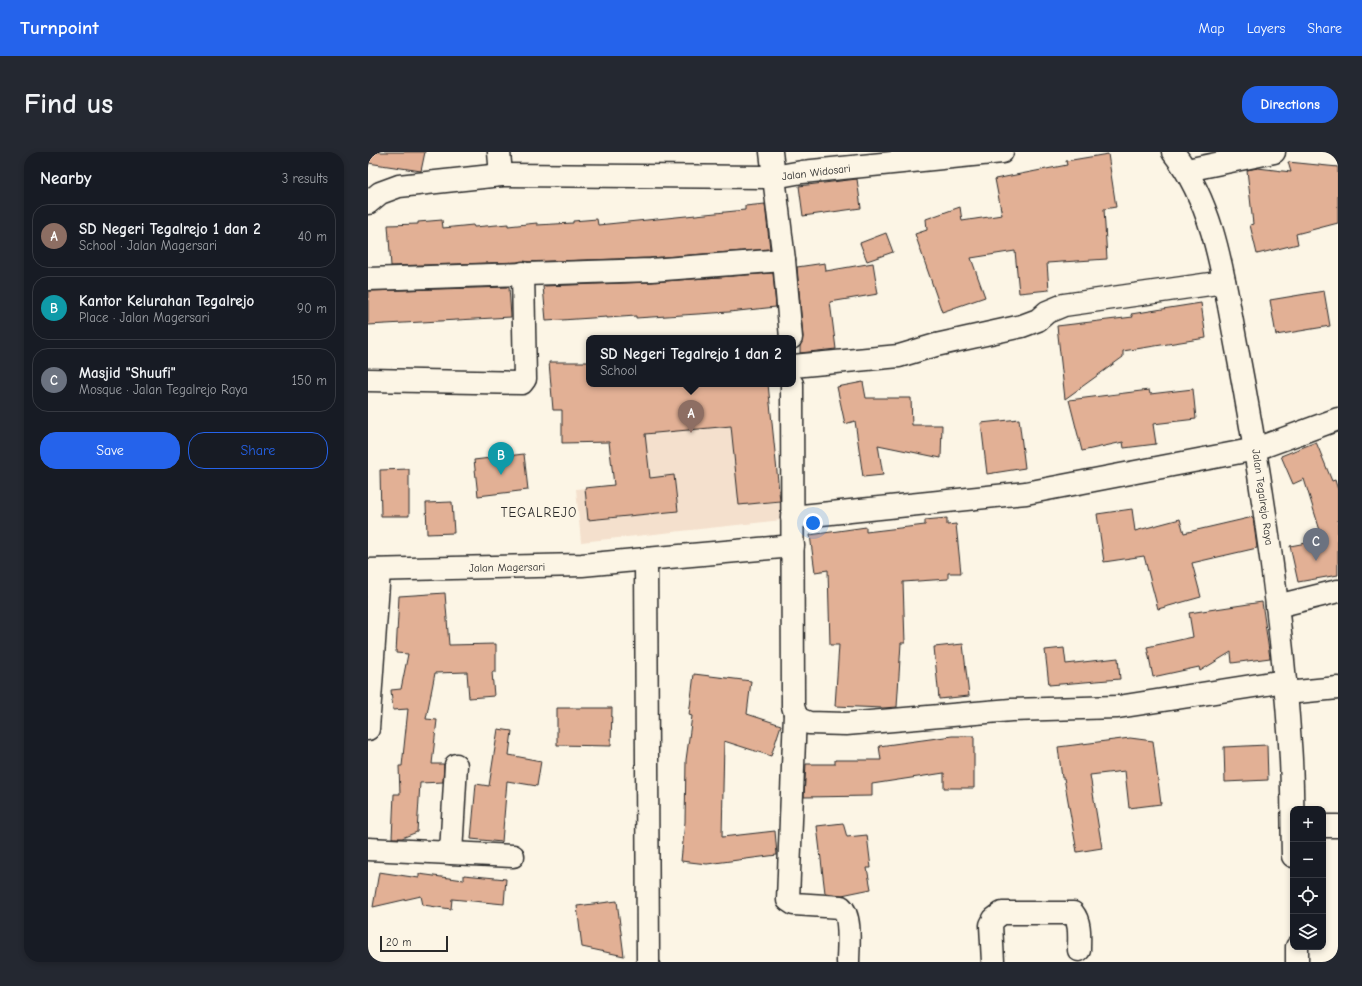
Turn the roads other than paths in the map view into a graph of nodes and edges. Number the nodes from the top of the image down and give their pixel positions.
1 (499, 152) edge
2 (771, 152) edge
3 (1002, 152) edge
4 (1173, 152) edge
5 (1274, 152) edge
6 (1186, 170) junction
7 (501, 175) junction
8 (788, 175) junction
9 (368, 203) edge
10 (784, 260) junction
11 (523, 273) junction
12 (368, 279) edge
13 (1224, 282) junction
14 (791, 335) edge
15 (796, 366) edge
16 (368, 380) edge
17 (792, 387) edge
18 (1338, 419) edge
19 (1256, 449) junction
20 (792, 517) junction
21 (792, 546) junction
22 (646, 559) junction
23 (374, 570) edge
24 (1338, 591) edge
25 (1277, 606) junction
26 (1286, 687) junction
27 (1338, 688) edge
28 (794, 713) junction
29 (368, 729) edge
30 (456, 765) dead end
31 (1292, 806) edge
32 (1326, 826) edge
33 (1338, 826) edge
34 (368, 849) edge
35 (451, 853) junction
36 (513, 856) dead end
37 (1079, 950) dead end
38 (1297, 950) edge
39 (648, 962) edge
40 (848, 962) edge
41 (993, 962) edge
42 (1297, 962) edge

1 - 7 street
2 - 8 street
3 - 8 street, Jalan Widosari
4 - 6 street, Jalan Tegalrejo Raya
5 - 6 street
6 - 13 street, Jalan Tegalrejo Raya
7 - 8 street, Jalan Widosari
7 - 9 street, Jalan Widosari
8 - 10 street
10 - 11 street
10 - 14 street
11 - 12 street
11 - 16 street
13 - 15 street
13 - 19 street, Jalan Tegalrejo Raya
17 - 20 street
18 - 19 street
19 - 20 street
19 - 25 street, Jalan Tegalrejo Raya
20 - 21 street
21 - 22 street, Jalan Magersari
21 - 28 street
22 - 23 street, Jalan Magersari
22 - 39 street
23 - 29 street
24 - 25 street
25 - 26 street, Jalan Tegalrejo Raya
26 - 27 street
26 - 28 street
26 - 31 street, Jalan Tegalrejo Raya
28 - 40 street
30 - 35 street
32 - 33 street
34 - 35 street
35 - 36 street
37 - 41 street
38 - 42 street

